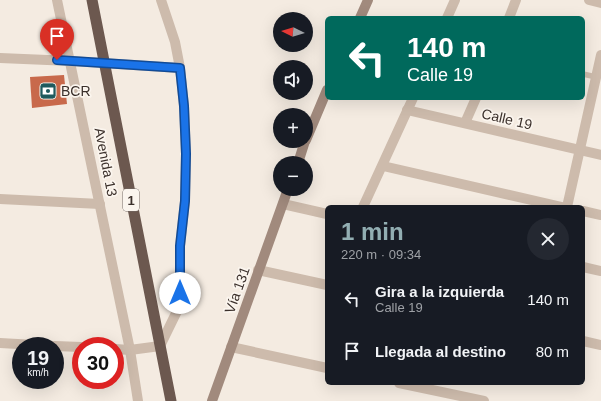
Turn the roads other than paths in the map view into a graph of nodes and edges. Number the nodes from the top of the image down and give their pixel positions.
1 (57, 0) edge
2 (92, 0) edge
3 (161, 0) edge
4 (368, 0) edge
5 (455, 0) edge
6 (516, 0) edge
7 (589, 0) edge
8 (601, 3) edge
9 (361, 16) edge
10 (449, 16) edge
11 (510, 16) edge
12 (601, 55) edge
13 (0, 58) edge
14 (71, 61) junction
15 (104, 63) junction
16 (180, 68) junction
17 (585, 75) edge
18 (596, 78) junction
19 (325, 95) edge
20 (412, 100) edge
21 (475, 100) edge
22 (407, 110) junction
23 (313, 123) edge
24 (465, 123) junction
25 (580, 150) junction
26 (601, 155) edge
27 (382, 166) junction
28 (286, 196) edge
29 (0, 199) edge
30 (100, 204) junction
31 (283, 204) junction
32 (364, 205) edge
33 (553, 205) edge
34 (567, 205) edge
35 (585, 211) edge
36 (325, 214) edge
37 (601, 215) edge
38 (585, 268) edge
39 (258, 270) junction
40 (601, 271) edge
41 (325, 285) edge
42 (585, 341) edge
43 (0, 343) edge
44 (12, 344) edge
45 (601, 345) edge
46 (160, 346) junction
47 (231, 347) junction
48 (124, 350) edge
49 (130, 350) junction
50 (325, 368) edge
51 (408, 385) edge
52 (138, 401) edge
53 (171, 401) edge
54 (212, 401) edge
55 (484, 401) edge

1 - 14 street, Avenida 13
2 - 15 highway, 1
3 - 16 street
4 - 9 main road
5 - 10 street
6 - 11 street
7 - 8 street
12 - 18 street
13 - 14 street
14 - 15 street
14 - 30 street, Avenida 13
15 - 16 street
15 - 46 highway, 1
16 - 46 street
17 - 18 lane
18 - 25 street
19 - 23 main road
20 - 22 street
21 - 24 street
22 - 24 street, Calle 19
22 - 27 street
24 - 25 street, Calle 19
25 - 26 street, Calle 19
25 - 34 street
27 - 32 street
27 - 33 street
28 - 31 main road, Vía 131
29 - 30 street
30 - 49 street, Avenida 13
31 - 36 street
31 - 39 main road, Vía 131
35 - 37 street
38 - 40 street
39 - 41 street
39 - 47 main road, Vía 131
42 - 45 street
43 - 44 street
46 - 49 street
46 - 53 highway, 1
47 - 50 street
47 - 54 main road, Vía 131
48 - 49 street
49 - 52 street, Avenida 13
51 - 55 street

